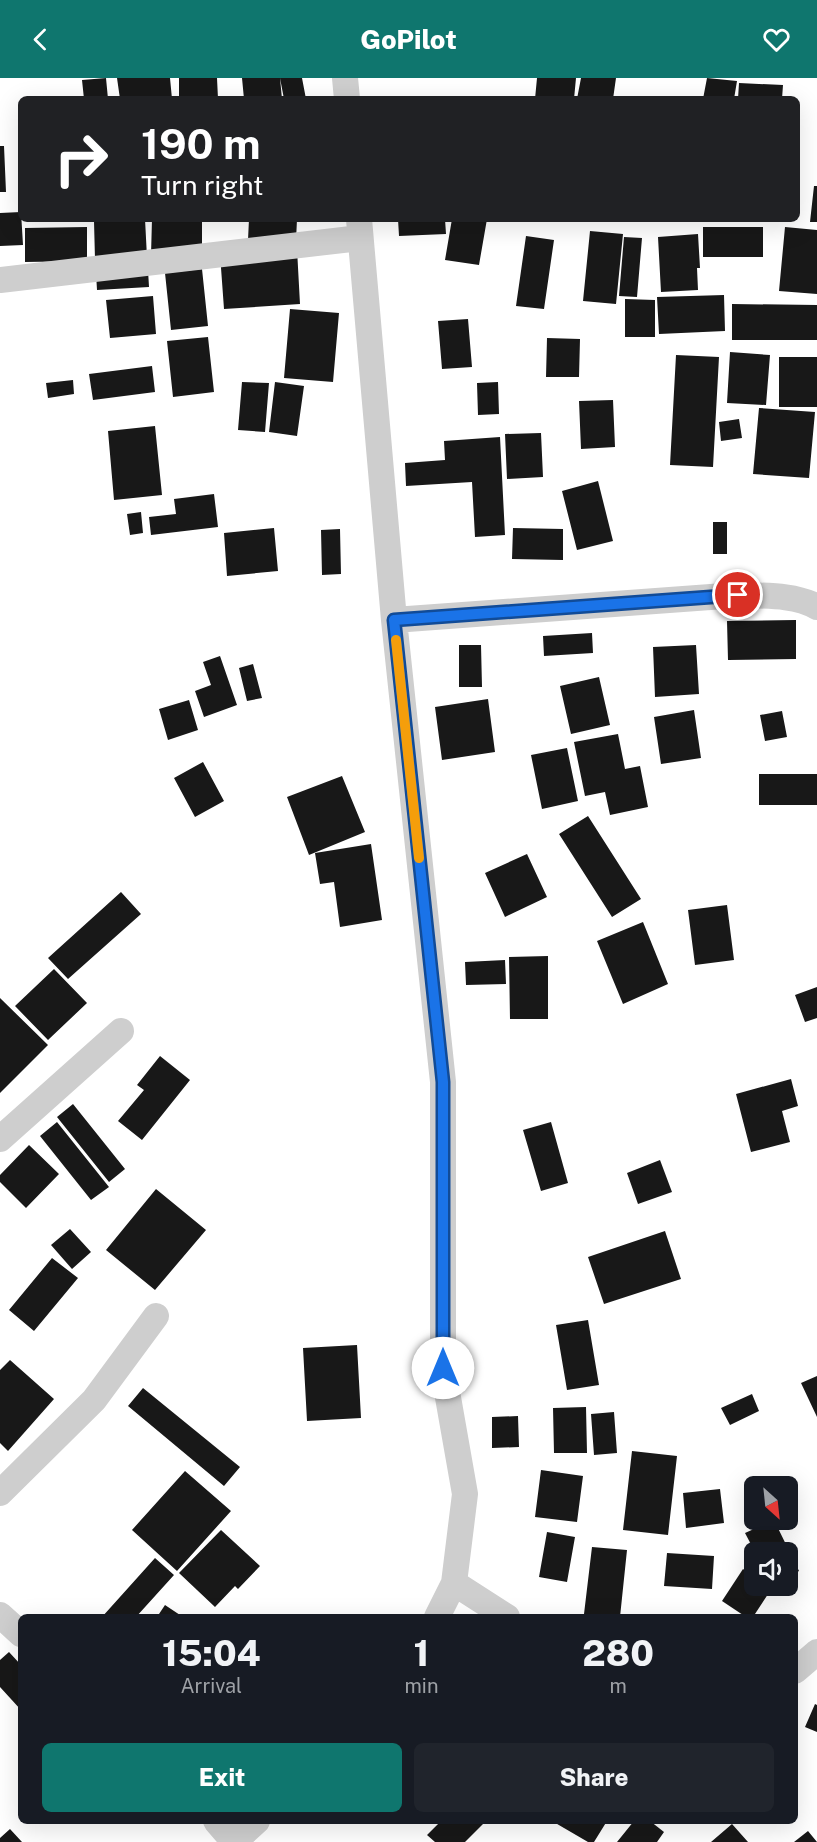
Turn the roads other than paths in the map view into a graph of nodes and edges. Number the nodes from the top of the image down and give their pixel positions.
1 (345, 78) edge
2 (347, 96) edge
3 (359, 229) edge
4 (0, 280) edge
5 (817, 607) edge
6 (394, 620) junction
7 (121, 1031) dead end
8 (0, 1139) edge
9 (156, 1316) dead end
10 (0, 1493) edge
11 (454, 1583) junction
12 (438, 1614) edge
13 (502, 1614) edge
14 (817, 1652) edge
15 (798, 1668) edge
16 (219, 1824) edge
17 (254, 1824) edge
18 (234, 1842) edge

1 - 2 street
3 - 4 street
3 - 6 street
5 - 6 street
6 - 11 street
7 - 8 street
9 - 10 street
11 - 12 street
11 - 13 street
14 - 15 street
16 - 18 street
17 - 18 street

